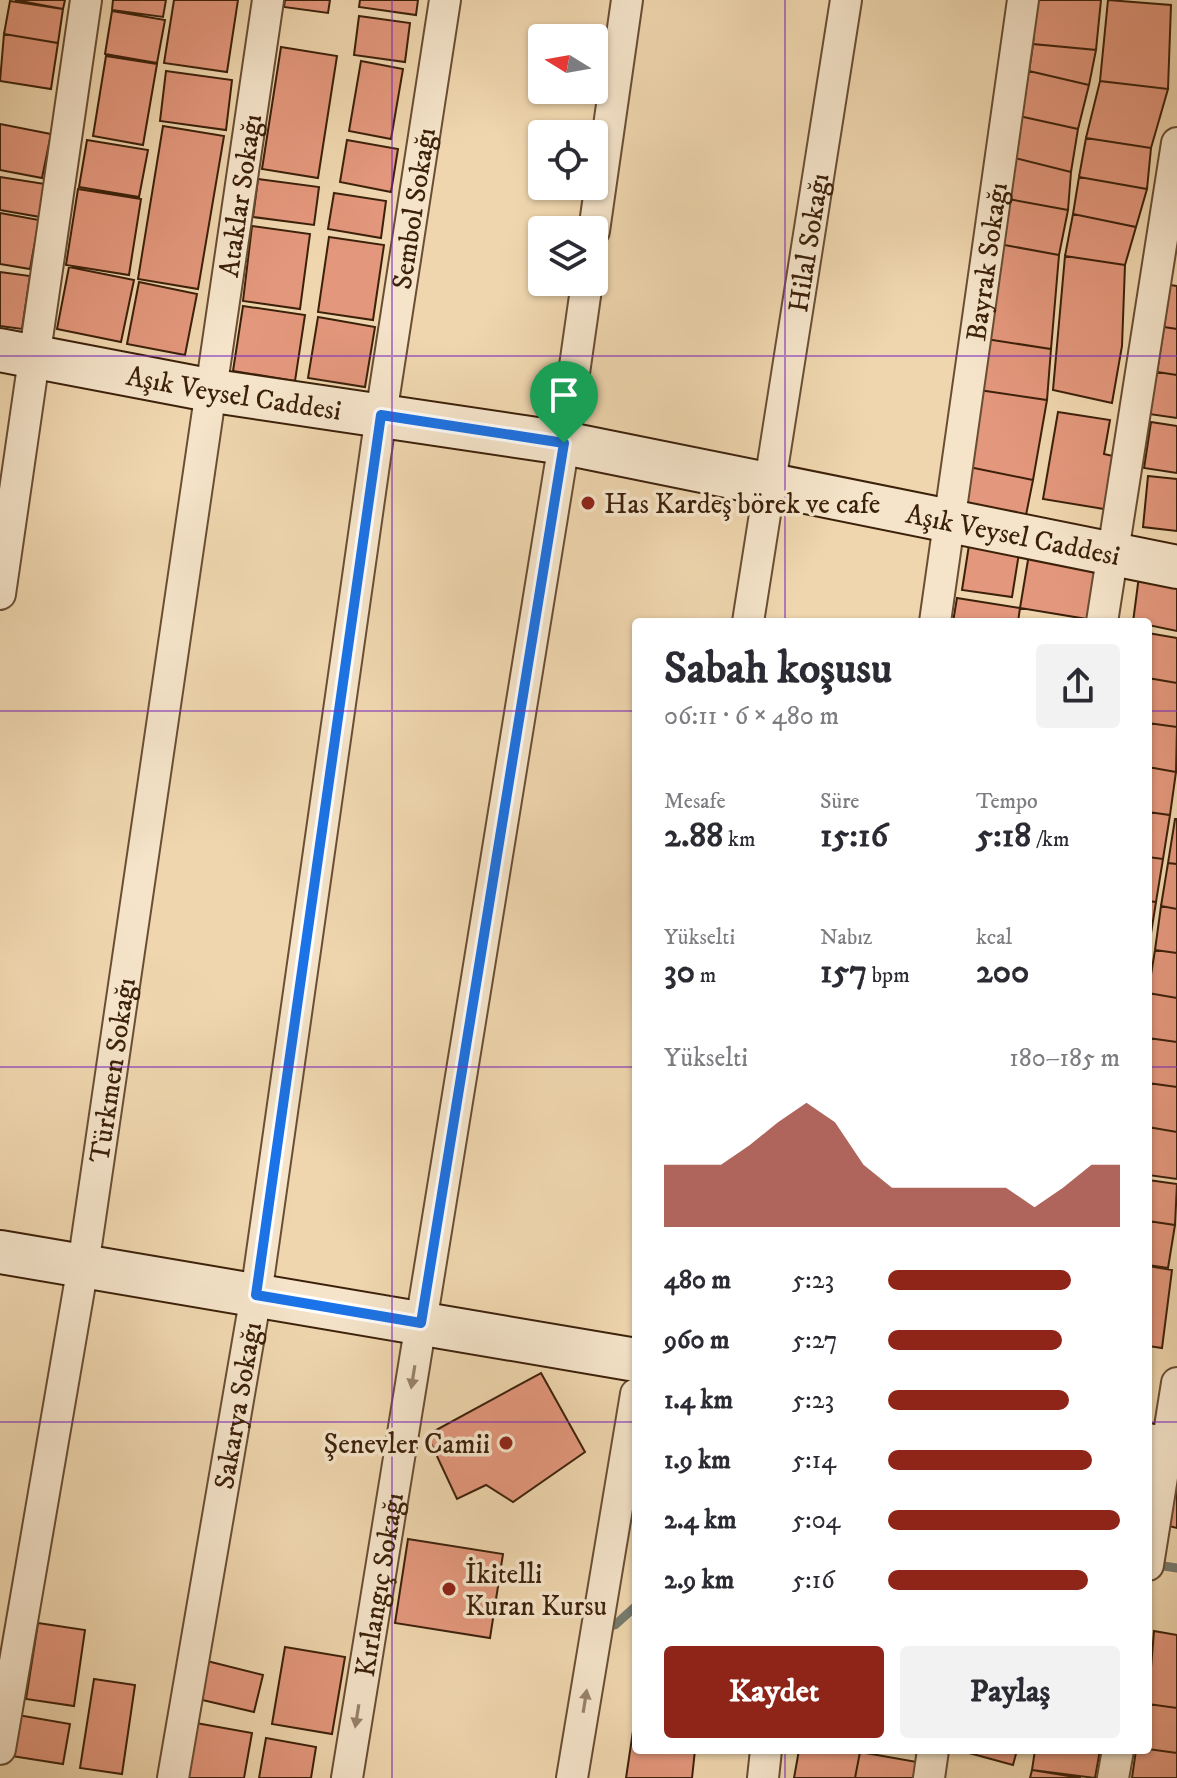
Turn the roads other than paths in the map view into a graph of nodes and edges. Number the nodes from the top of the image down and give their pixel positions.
1 (86, 0) edge
2 (268, 0) edge
3 (445, 0) edge
4 (627, 0) edge
5 (846, 0) edge
6 (1023, 0) edge
7 (1177, 143) edge
8 (596, 216) edge
9 (585, 296) edge
10 (17, 353) edge
11 (214, 391) junction
12 (381, 415) junction
13 (564, 443) junction
14 (768, 483) junction
15 (951, 521) junction
16 (1112, 555) junction
17 (1177, 567) edge
18 (0, 594) edge
19 (749, 618) edge
20 (936, 618) edge
21 (1103, 618) edge
22 (0, 1252) edge
23 (83, 1266) junction
24 (256, 1295) junction
25 (421, 1323) junction
26 (632, 1359) edge
27 (1177, 1383) edge
28 (632, 1418) edge
29 (1164, 1449) edge
30 (1152, 1539) edge
31 (0, 1749) edge
32 (766, 1754) edge
33 (932, 1754) edge
34 (1117, 1754) edge
35 (173, 1778) edge
36 (347, 1778) edge
37 (572, 1778) edge
38 (763, 1778) edge
39 (929, 1778) edge
40 (1113, 1778) edge

1 - 10 street
2 - 11 street, Ataklar Sokağı
3 - 12 street, Sembol Sokağı
4 - 8 street
5 - 14 street, Hilal Sokağı
6 - 15 street, Bayrak Sokağı
7 - 16 street
9 - 13 street, Kırlangıç Sokağı
10 - 11 main road, Aşık Veysel Caddesi
10 - 18 street
11 - 12 main road, Aşık Veysel Caddesi
11 - 23 street, Türkmen Sokağı
12 - 13 main road, Aşık Veysel Caddesi
12 - 24 street, Sakarya Sokağı
13 - 14 main road, Aşık Veysel Caddesi
13 - 25 street, Kırlangıç Sokağı
14 - 15 main road, Aşık Veysel Caddesi
14 - 19 street, Hilal Sokağı
15 - 16 main road, Aşık Veysel Caddesi
15 - 20 street, Bayrak Sokağı
16 - 17 main road, Aşık Veysel Caddesi
16 - 21 street
22 - 23 main road
23 - 24 main road
23 - 31 street, Türkmen Sokağı
24 - 25 main road
24 - 35 street, Sakarya Sokağı
25 - 26 main road
25 -> 36 street, Kırlangıç Sokağı
27 - 29 street
37 -> 28 street
29 - 30 street
32 - 38 street
33 - 39 street
34 - 40 street

